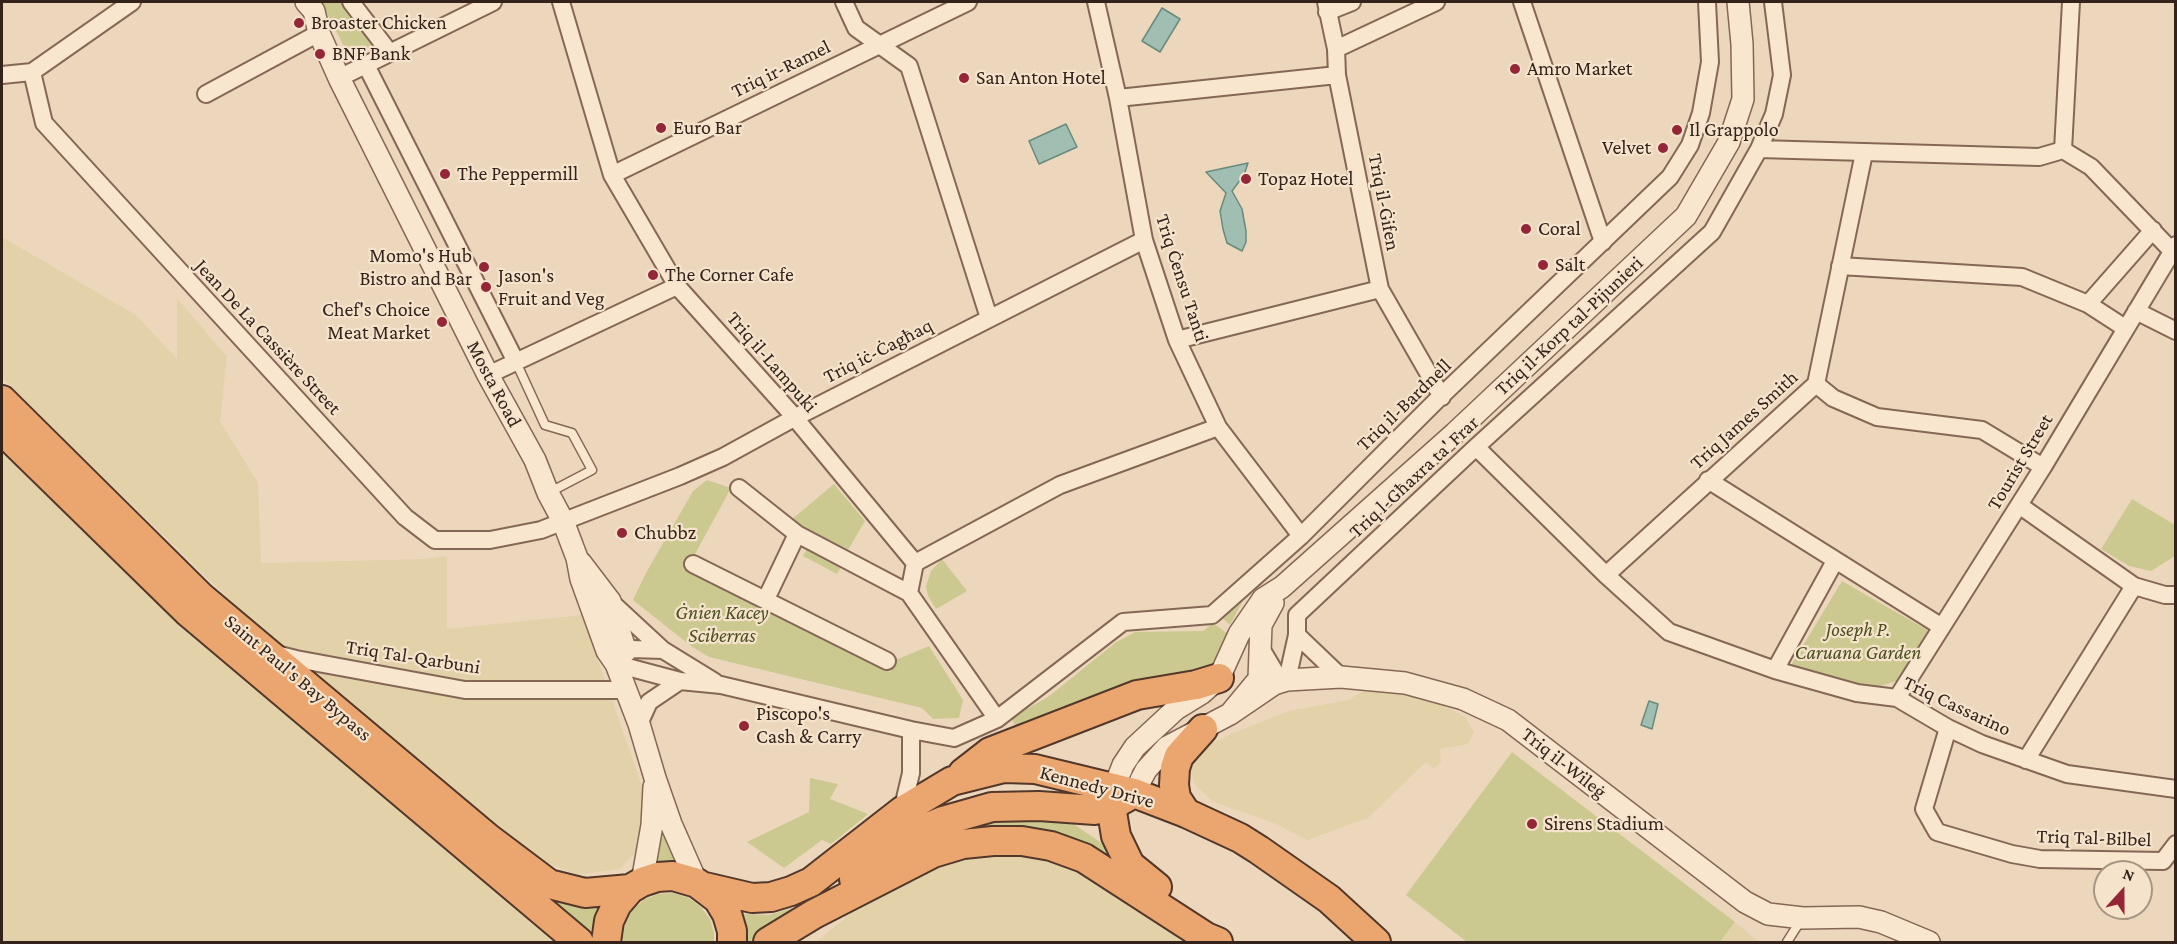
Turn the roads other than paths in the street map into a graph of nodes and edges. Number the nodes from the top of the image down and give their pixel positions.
1 (132, 2) edge
2 (306, 2) edge
3 (351, 2) edge
4 (493, 2) edge
5 (561, 2) edge
6 (844, 2) edge
7 (968, 2) edge
8 (1096, 2) edge
9 (1352, 2) edge
10 (1436, 2) edge
11 (1522, 2) edge
12 (1707, 2) edge
13 (1738, 2) edge
14 (1773, 2) edge
15 (2071, 2) edge
16 (1327, 7) edge
17 (319, 33) junction
18 (880, 43) junction
19 (1336, 49) junction
20 (390, 53) junction
21 (366, 64) junction
22 (32, 72) junction
23 (2, 75) edge
24 (1337, 75) junction
25 (339, 78) junction
26 (206, 94) dead end
27 (1118, 98) junction
28 (1759, 149) junction
29 (2063, 150) junction
30 (1864, 153) junction
31 (612, 175) junction
32 (2153, 230) junction
33 (1144, 240) junction
34 (1603, 242) junction
35 (2174, 248) edge
36 (1840, 266) junction
37 (677, 286) junction
38 (1380, 289) junction
39 (2088, 304) junction
40 (2136, 310) junction
41 (989, 318) junction
42 (2125, 328) junction
43 (2175, 331) edge
44 (1177, 340) junction
45 (516, 362) junction
46 (488, 375) junction
47 (1816, 384) junction
48 (1442, 397) junction
49 (2, 400) edge
50 (794, 418) junction
51 (1218, 427) junction
52 (2, 430) edge
53 (1476, 447) junction
54 (2043, 467) junction
55 (1708, 480) junction
56 (739, 488) dead end
57 (548, 493) junction
58 (2019, 505) junction
59 (563, 521) junction
60 (797, 534) junction
61 (1301, 536) junction
62 (578, 558) junction
63 (1835, 561) junction
64 (915, 563) junction
65 (693, 564) dead end
66 (1606, 575) junction
67 (2134, 586) junction
68 (1282, 587) junction
69 (2172, 592) edge
70 (909, 593) junction
71 (766, 599) junction
72 (610, 601) junction
73 (1942, 627) junction
74 (1297, 635) junction
75 (663, 650) junction
76 (267, 651) junction
77 (887, 661) dead end
78 (616, 664) junction
79 (1775, 670) junction
80 (1341, 677) junction
81 (1219, 678) junction
82 (680, 681) junction
83 (1275, 682) junction
84 (721, 686) junction
85 (626, 690) junction
86 (1897, 698) junction
87 (997, 719) junction
88 (639, 724) junction
89 (1948, 728) junction
90 (1203, 729) junction
91 (911, 730) junction
92 (2026, 760) junction
93 (655, 778) junction
94 (952, 781) junction
95 (2175, 789) edge
96 (1120, 796) junction
97 (902, 811) junction
98 (1186, 813) junction
99 (2175, 844) edge
100 (701, 885) junction
101 (636, 886) junction
102 (814, 914) junction
103 (1803, 918) junction
104 (579, 942) edge
105 (606, 942) edge
106 (732, 942) edge
107 (768, 942) edge
108 (1218, 942) edge
109 (1238, 942) edge
110 (1376, 942) edge
111 (1787, 942) edge
112 (1929, 942) edge

1 - 22 street
2 - 17 street, Mosta Road
3 - 20 street
4 - 20 street
5 - 31 street, Triq il-Lampuki
6 - 18 street
7 - 18 street, Triq ir-Ramel
8 - 27 street, Triq Ċensu Tanti
9 - 16 street
10 - 19 street
11 - 34 street
12 - 34 street, Triq il-Bardnell
13 - 68 street, Triq il-Korp tal-Pijunieri
14 - 28 street, Triq l-Għaxra ta' Frar
15 - 29 street
16 - 19 street, Triq il-Ġifen
17 - 25 street, Mosta Road
17 - 26 street
18 - 31 street, Triq ir-Ramel
18 - 41 street
19 - 24 street, Triq il-Ġifen
20 - 21 street
21 - 25 street
21 - 45 street, Mosta Road
22 - 23 street
22 - 59 street, Jean De La Cassière Street
24 - 27 street
24 - 38 street, Triq il-Ġifen
25 - 46 street, Mosta Road
27 - 33 street, Triq Ċensu Tanti
28 - 30 street
28 - 53 street, Triq l-Għaxra ta' Frar
29 - 30 street
29 - 32 street
30 - 36 street, Triq James Smith
31 - 37 street, Triq il-Lampuki
32 - 35 street
32 - 39 street
33 - 41 street, Triq iċ-Ċagħaq
33 - 44 street, Triq Ċensu Tanti
34 - 48 street, Triq il-Bardnell
35 - 40 street, Tourist Street
36 - 39 street
36 - 47 street, Triq James Smith
37 - 45 street
37 - 50 street, Triq il-Lampuki
38 - 44 street
38 - 48 street, Triq il-Ġifen
39 - 42 street
40 - 42 street, Tourist Street
40 - 43 street
41 - 50 street, Triq iċ-Ċagħaq
42 - 54 street, Tourist Street
44 - 51 street, Triq Ċensu Tanti
45 - 46 street
45 - 57 lane
46 - 57 street, Mosta Road
47 - 54 street
47 - 55 street, Triq James Smith
48 - 61 street, Triq il-Bardnell
49 - 76 highway, Saint Paul's Bay Bypass
50 - 59 street, Triq iċ-Ċagħaq
50 - 64 street, Triq il-Lampuki
51 - 61 street, Triq Ċensu Tanti
51 - 64 street
52 - 104 highway, Saint Paul's Bay Bypass
53 - 66 street, Triq Cassarino
53 - 74 street, Triq l-Għaxra ta' Frar
54 - 58 street, Tourist Street
55 - 63 street
55 - 66 street, Triq James Smith
56 - 60 street
57 - 59 street, Mosta Road
58 - 67 street
58 - 73 street, Tourist Street
59 - 62 street, Mosta Road
60 - 70 street
60 - 71 street
61 - 87 street, Triq il-Bardnell
62 - 72 street
62 - 78 street, Mosta Road
63 - 73 street
63 - 79 street
64 - 70 street
65 - 71 street
66 - 79 street, Triq Cassarino
67 - 69 street
67 - 92 street
68 - 81 street, Triq il-Korp tal-Pijunieri
68 - 83 street, Triq il-Korp tal-Pijunieri
70 - 87 street
71 - 77 street
72 - 75 street
72 - 78 street
73 - 86 street, Tourist Street
74 - 80 street
74 - 83 street, Triq l-Għaxra ta' Frar
75 - 78 street
75 - 84 street
76 - 85 street, Triq Tal-Qarbuni
76 - 101 highway, Saint Paul's Bay Bypass
78 - 82 street
78 - 85 street, Mosta Road
79 - 86 street, Triq Cassarino
80 - 83 street, Triq il-Wileġ
80 - 103 street, Triq il-Wileġ
81 - 83 street, Triq il-Wileġ
81 - 94 highway
81 - 96 street
82 - 84 street
82 - 88 street
83 - 90 street
84 - 91 street, Triq il-Bardnell
85 - 88 street, Mosta Road
86 - 89 street, Triq Cassarino
87 - 91 street, Triq il-Bardnell
88 - 93 street, Mosta Road
89 - 92 street, Triq Cassarino
89 - 99 street, Triq Tal-Bilbel
90 - 96 street
90 - 98 highway
91 - 97 street
92 - 95 street, Triq Cassarino
93 - 100 street, Mosta Road
93 - 101 street, Mosta Road
94 - 96 highway, Kennedy Drive
94 - 97 highway, Kennedy Drive
96 - 98 highway, Kennedy Drive
96 - 102 highway
96 - 109 highway
97 - 100 highway, Kennedy Drive
98 - 110 highway, Kennedy Drive
100 - 101 highway, Saint Paul's Bay Bypass
100 - 106 highway
101 - 105 highway
102 - 107 highway
102 - 108 highway
103 - 111 lane
103 - 112 street, Triq il-Wileġ

